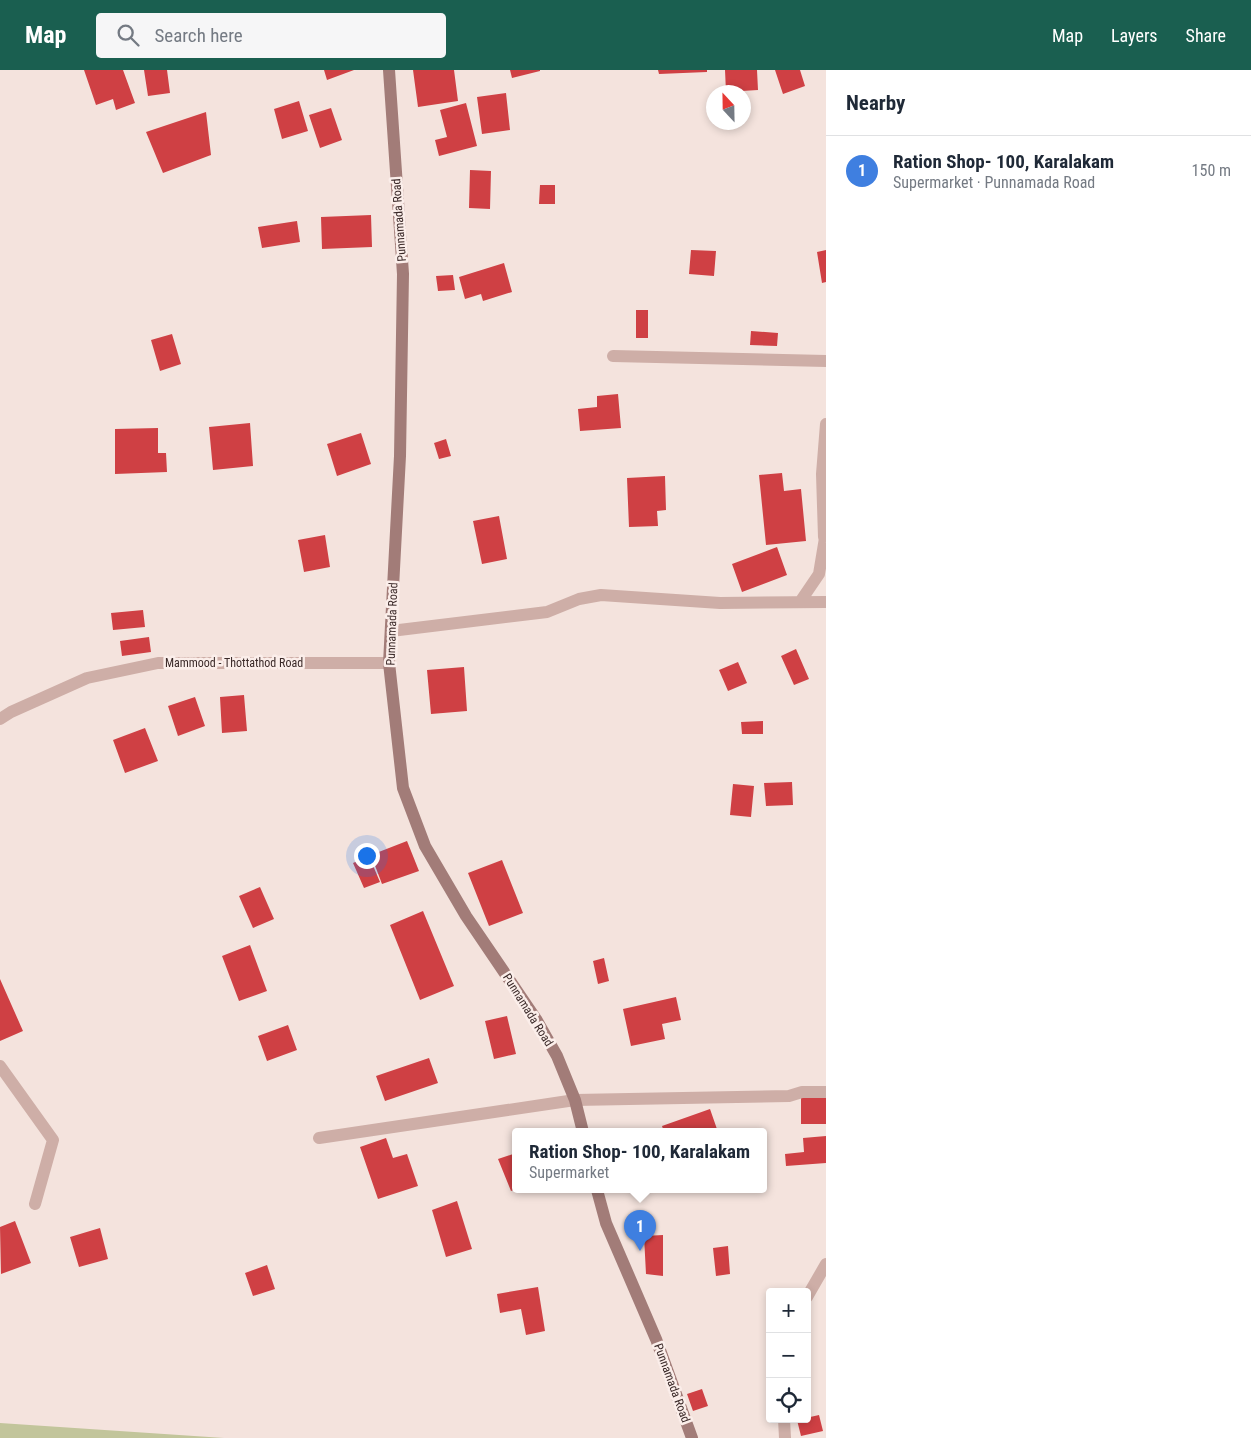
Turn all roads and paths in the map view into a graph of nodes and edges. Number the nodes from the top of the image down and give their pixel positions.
1 (389, 70) edge
2 (613, 356) dead end
3 (826, 361) edge
4 (826, 424) edge
5 (825, 534) edge
6 (800, 602) junction
7 (826, 602) edge
8 (391, 632) junction
9 (390, 663) junction
10 (0, 719) edge
11 (0, 1066) edge
12 (826, 1092) edge
13 (575, 1100) junction
14 (582, 1128) edge
15 (319, 1138) dead end
16 (598, 1193) edge
17 (34, 1204) dead end
18 (826, 1264) edge
19 (811, 1290) edge
20 (784, 1423) edge
21 (692, 1438) edge
22 (785, 1438) edge

1 - 8 main road, Punnamada Road
2 - 3 street
4 - 5 street
5 - 6 street
6 - 7 street
6 - 8 street
8 - 9 main road, Punnamada Road
9 - 10 street, Mammood - Thottathod Road
9 - 13 main road, Punnamada Road
11 - 17 street
12 - 13 street
13 - 14 main road, Punnamada Road
13 - 15 street
16 - 21 main road, Punnamada Road
18 - 19 street
20 - 22 street

